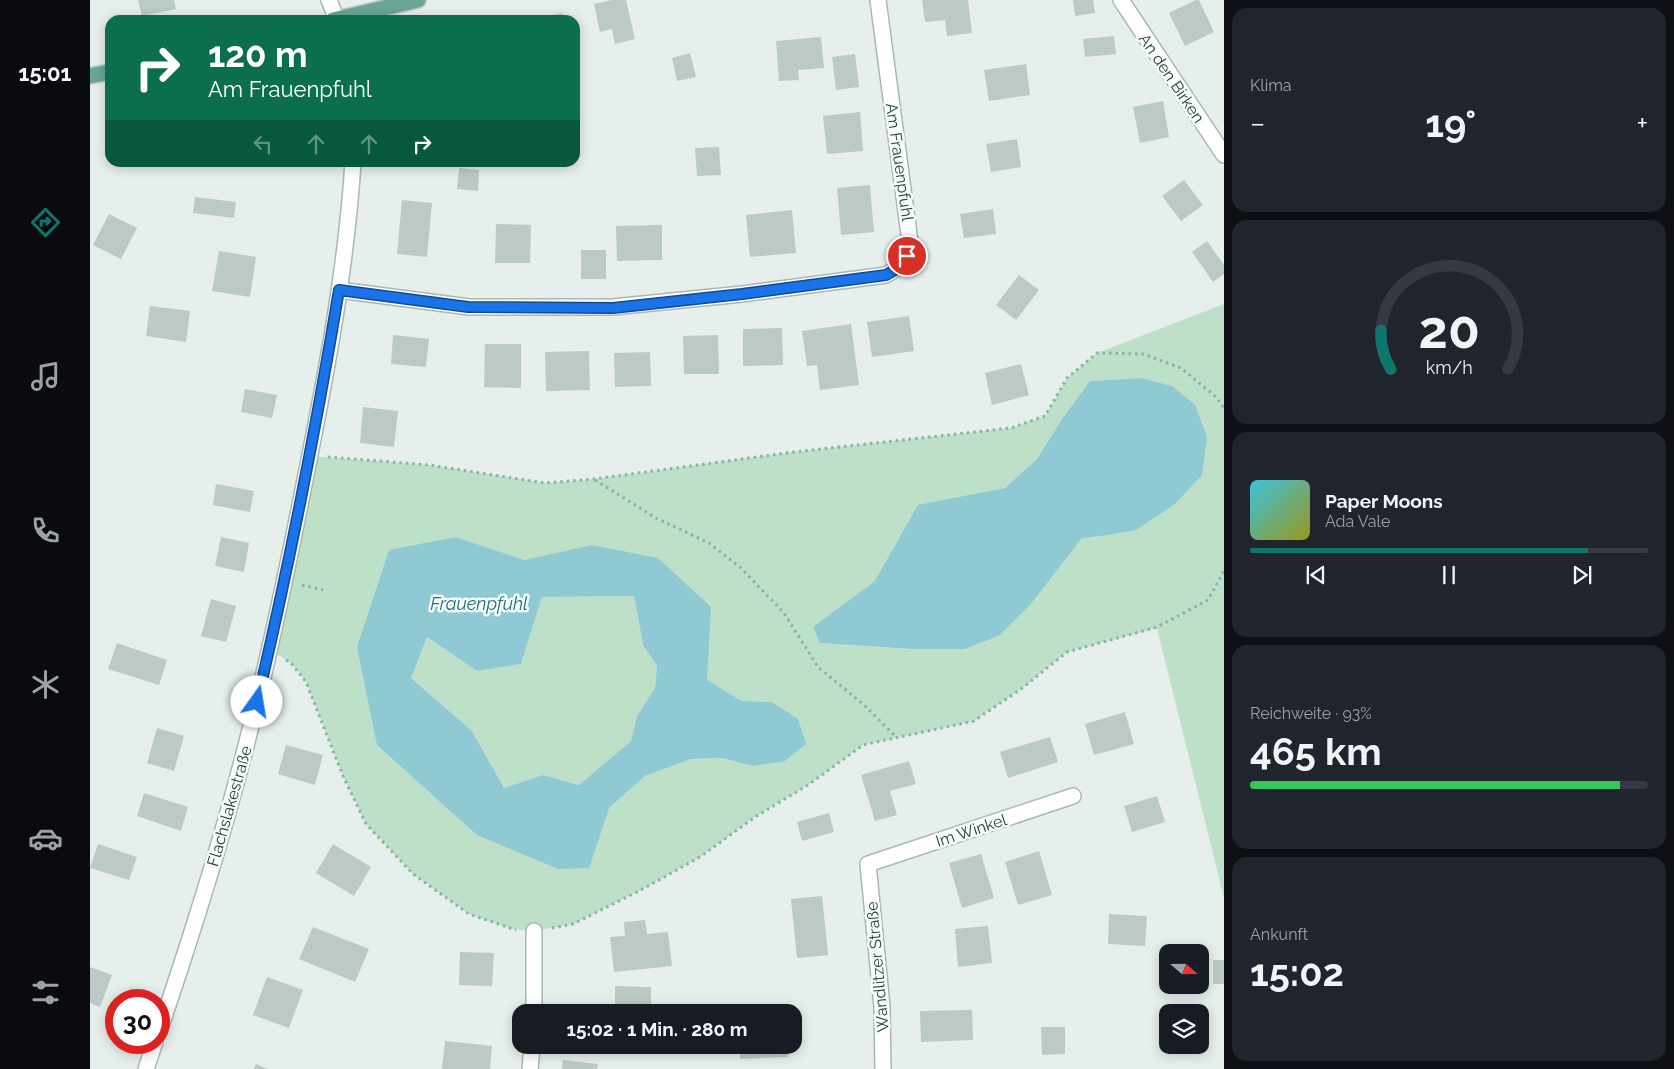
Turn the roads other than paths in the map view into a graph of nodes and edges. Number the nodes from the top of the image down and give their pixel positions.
1 (329, 0) edge
2 (418, 0) edge
3 (878, 0) edge
4 (1121, 0) edge
5 (334, 15) edge
6 (356, 15) edge
7 (105, 73) edge
8 (90, 76) edge
9 (1224, 155) edge
10 (352, 167) edge
11 (339, 290) junction
12 (1073, 796) dead end
13 (868, 864) joint
14 (534, 931) road end
15 (170, 997) edge
16 (534, 1004) edge
17 (151, 1054) edge
18 (531, 1054) edge
19 (146, 1069) edge
20 (530, 1069) edge
21 (883, 1069) edge

1 - 5 street
2 - 6 main road
3 - 11 street, Am Frauenpfuhl
4 - 9 street, An den Birken
7 - 8 main road
10 - 11 street, Flachslakestraße
11 - 15 street, Flachslakestraße
12 - 13 street, Im Winkel
13 - 21 street, Wandlitzer Straße
14 - 16 street
17 - 19 street
18 - 20 street

